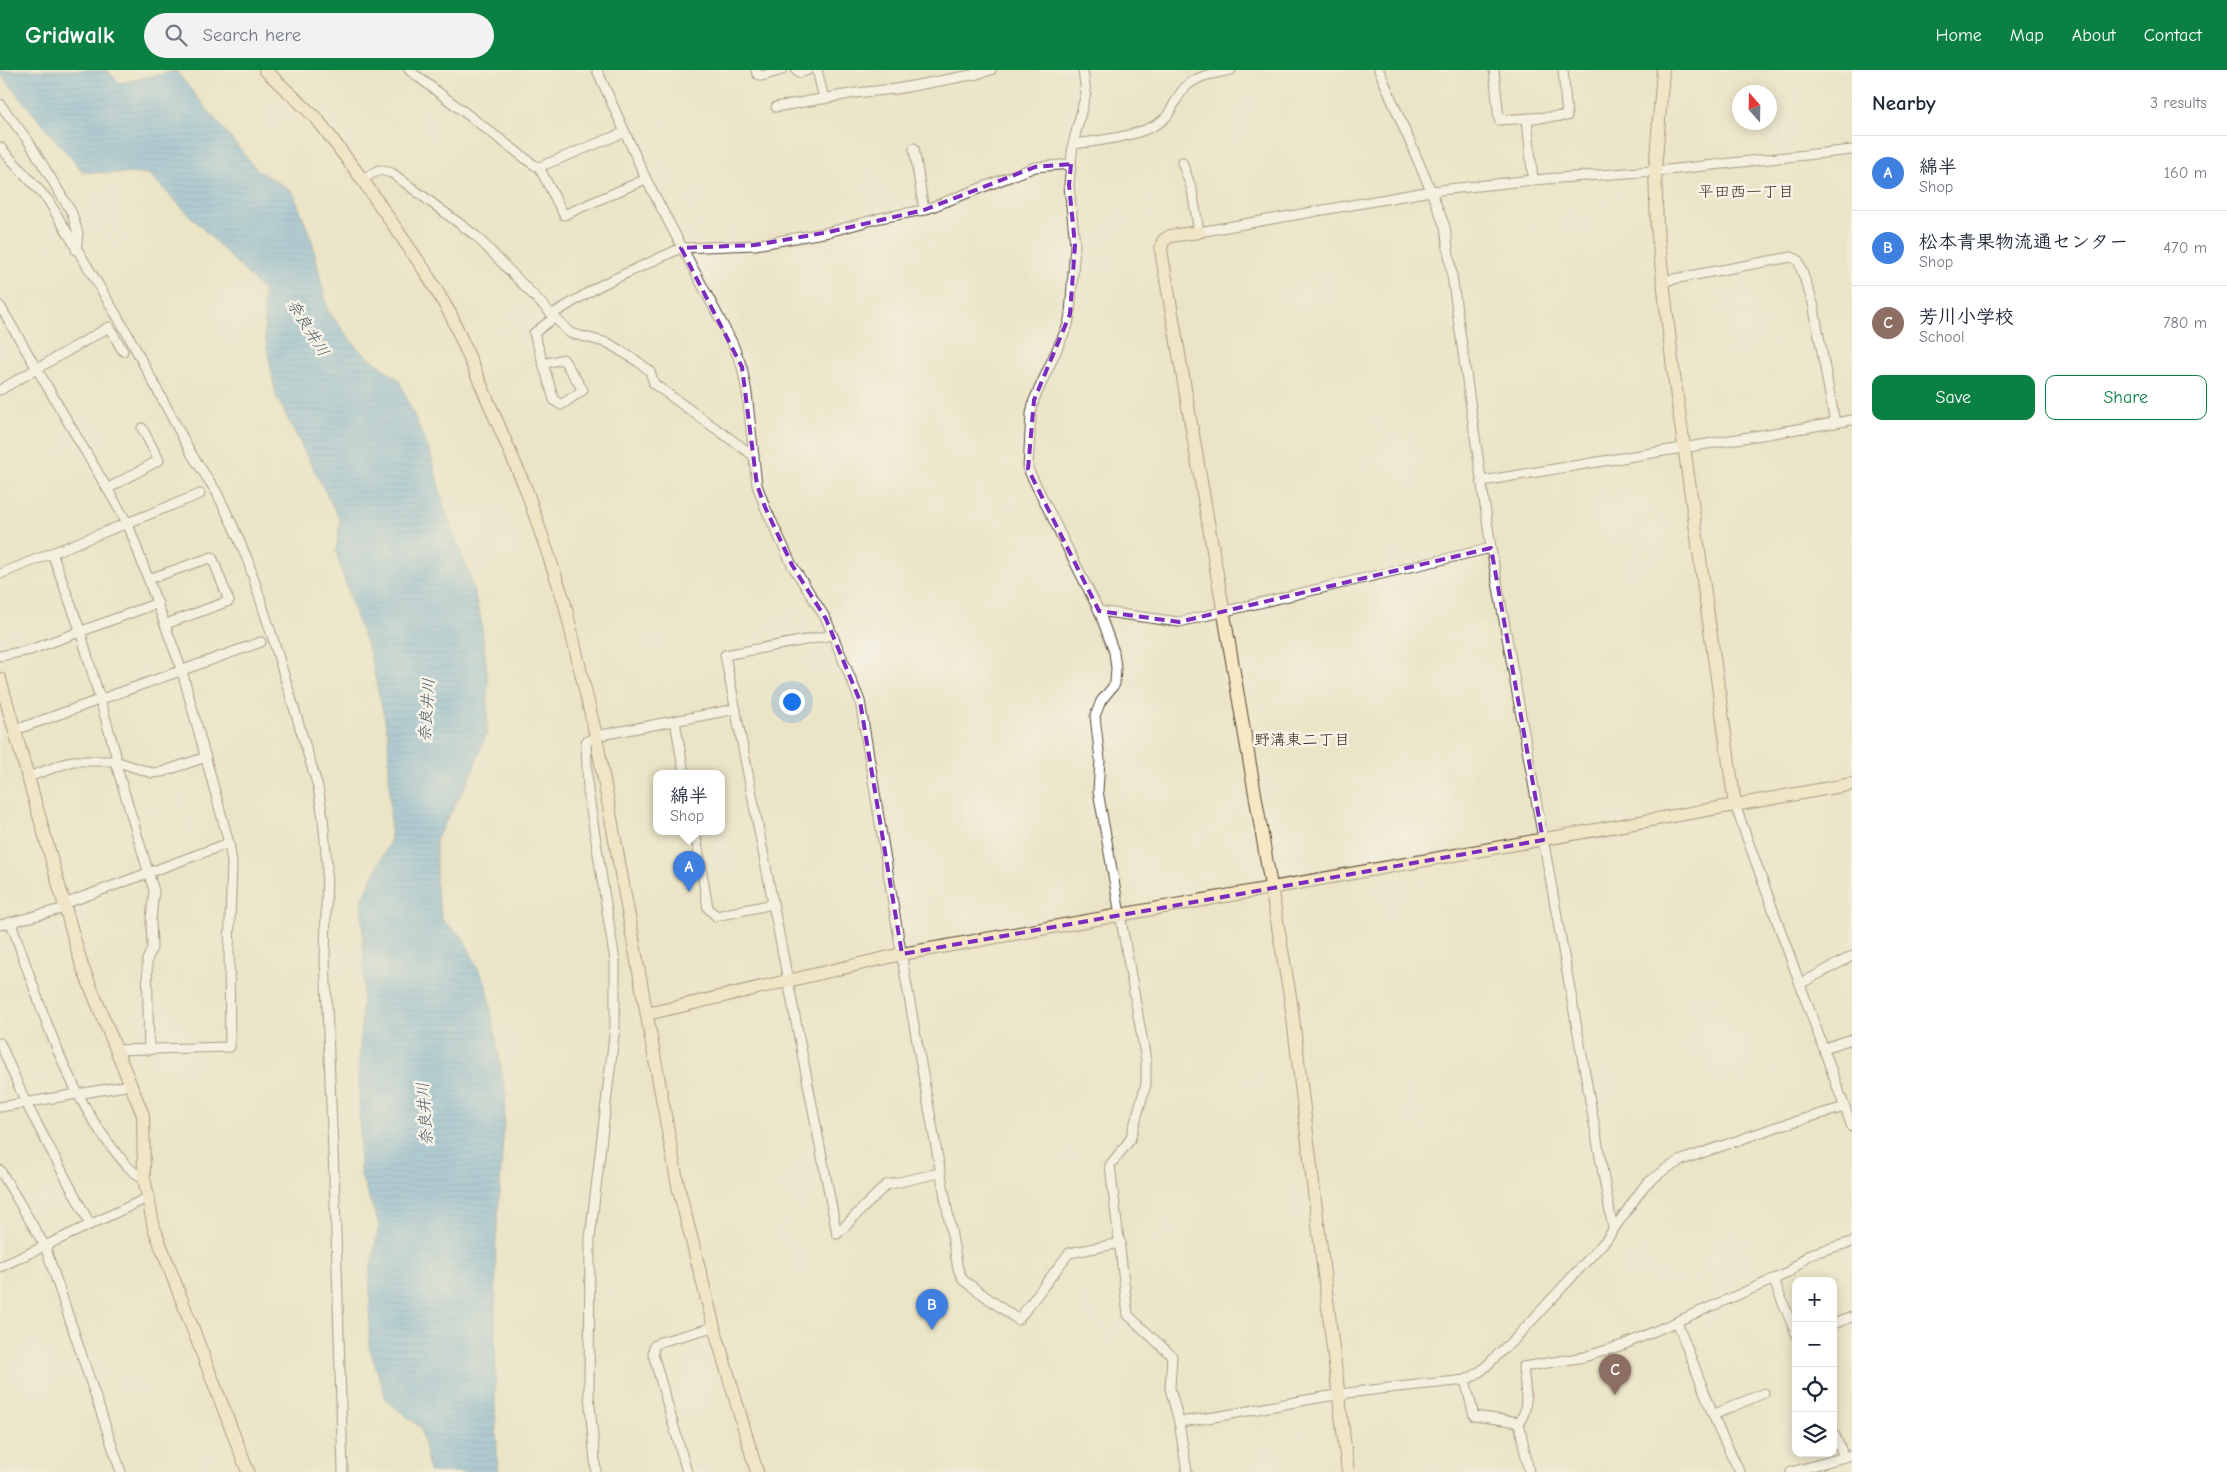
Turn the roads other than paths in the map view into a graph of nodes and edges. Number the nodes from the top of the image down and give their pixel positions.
1 (265, 70) edge
2 (409, 70) edge
3 (597, 70) edge
4 (756, 70) edge
5 (782, 70) edge
6 (796, 70) edge
7 (808, 70) edge
8 (817, 70) edge
9 (991, 70) edge
10 (1083, 70) edge
11 (1231, 70) edge
12 (1379, 70) edge
13 (1494, 70) edge
14 (1564, 70) edge
15 (1663, 70) edge
16 (977, 72) edge
17 (1194, 74) edge
18 (824, 99) junction
19 (0, 104) edge
20 (776, 108) dead end
21 (1527, 119) junction
22 (623, 133) junction
23 (1073, 144) junction
24 (0, 147) edge
25 (914, 148) dead end
26 (1852, 150) edge
27 (1182, 162) dead end
28 (1071, 164) junction
29 (539, 167) junction
30 (1655, 172) junction
31 (362, 179) junction
32 (646, 179) junction
33 (1533, 180) junction
34 (1431, 191) junction
35 (924, 210) junction
36 (1199, 232) junction
37 (681, 248) junction
38 (76, 250) junction
39 (1663, 282) junction
40 (0, 306) edge
41 (552, 317) junction
42 (123, 351) dead end
43 (544, 364) junction
44 (37, 368) junction
45 (0, 390) edge
46 (1852, 420) edge
47 (1835, 423) junction
48 (142, 428) dead end
49 (1685, 448) junction
50 (754, 456) junction
51 (1482, 480) junction
52 (107, 489) junction
53 (200, 494) dead end
54 (128, 524) junction
55 (1491, 548) junction
56 (52, 553) junction
57 (0, 574) edge
58 (149, 580) junction
59 (158, 603) junction
60 (1098, 611) junction
61 (1225, 611) junction
62 (166, 624) junction
63 (80, 630) junction
64 (832, 635) junction
65 (261, 642) dead end
66 (0, 656) edge
67 (182, 671) junction
68 (0, 679) edge
69 (101, 700) junction
70 (736, 708) junction
71 (675, 721) junction
72 (16, 730) junction
73 (596, 736) junction
74 (206, 757) junction
75 (115, 761) junction
76 (683, 770) edge
77 (28, 777) junction
78 (1852, 784) edge
79 (1735, 805) junction
80 (695, 835) edge
81 (1543, 840) junction
82 (230, 843) junction
83 (148, 874) junction
84 (1273, 889) junction
85 (773, 904) junction
86 (65, 906) junction
87 (1120, 916) junction
88 (11, 923) junction
89 (0, 925) edge
90 (902, 954) junction
91 (1852, 956) edge
92 (788, 981) junction
93 (1800, 984) junction
94 (647, 1014) junction
95 (1852, 1039) edge
96 (0, 1043) edge
97 (1824, 1048) junction
98 (116, 1050) junction
99 (149, 1050) junction
100 (131, 1085) junction
101 (77, 1094) junction
102 (26, 1103) junction
103 (0, 1107) edge
104 (1845, 1108) junction
105 (1852, 1127) edge
106 (0, 1170) edge
107 (939, 1173) junction
108 (144, 1178) junction
109 (147, 1198) junction
110 (90, 1224) junction
111 (1613, 1229) junction
112 (1852, 1242) edge
113 (1121, 1243) junction
114 (45, 1246) junction
115 (0, 1267) edge
116 (1773, 1279) junction
117 (1852, 1317) edge
118 (1678, 1322) junction
119 (1837, 1323) edge
120 (1792, 1324) edge
121 (714, 1327) junction
122 (1465, 1380) junction
123 (1764, 1393) dead end
124 (1337, 1394) junction
125 (1713, 1415) junction
126 (1179, 1422) junction
127 (1519, 1422) junction
128 (1837, 1438) edge
129 (1848, 1456) edge
130 (122, 1472) edge
131 (248, 1472) edge
132 (342, 1472) edge
133 (596, 1472) edge
134 (687, 1472) edge
135 (756, 1472) edge
136 (1187, 1472) edge
137 (1348, 1472) edge
138 (1529, 1472) edge
139 (1740, 1472) edge
140 (1791, 1472) edge

1 - 31 street
2 - 29 street
3 - 22 street
4 - 5 street
6 - 7 street
8 - 18 street
9 - 16 street
10 - 23 street
11 - 17 street
12 - 34 street
13 - 21 street
14 - 21 street
15 - 30 street
16 - 18 street
17 - 23 street
18 - 20 street
19 - 38 street
21 - 33 street
22 - 29 street
22 - 32 street
23 - 28 street
24 - 38 street
25 - 35 street
26 - 30 street
27 - 36 street
28 - 35 street
28 - 60 street
29 - 32 street
30 - 33 street
30 - 39 street
31 - 41 street
31 - 73 street
32 - 37 street
33 - 34 street
34 - 36 street
34 - 51 street
35 - 37 street
36 - 61 street
37 - 41 street
37 - 50 street
38 - 132 street
39 - 47 street
39 - 49 street
40 - 44 street
41 - 43 street
41 - 50 street
42 - 44 street
43 - 43 street
44 - 45 street
44 - 52 street
46 - 47 street
47 - 49 street
48 - 52 street
49 - 51 street
49 - 79 street
50 - 64 street
51 - 55 street
52 - 54 street
53 - 54 street
54 - 56 street
54 - 58 street
55 - 61 street
55 - 81 street
56 - 57 street
56 - 63 street
58 - 59 street
58 - 62 street
59 - 62 street
59 - 63 street
60 - 61 street
60 - 87 street
61 - 84 street
62 - 67 street
63 - 66 street
63 - 69 street
64 - 70 street
64 - 90 street
65 - 67 street
67 - 69 street
67 - 74 street
68 - 72 street
69 - 72 street
69 - 75 street
70 - 71 street
70 - 85 street
71 - 73 street
71 - 76 street
72 - 77 street
73 - 94 street
73 - 133 street
74 - 75 street
74 - 82 street
75 - 77 street
75 - 83 street
77 - 86 street
78 - 79 street
79 - 81 street
79 - 93 street
80 - 85 street
81 - 84 street
81 - 111 street
82 - 83 street
82 - 99 street
83 - 86 street
83 - 99 street
84 - 87 street
84 - 124 street
85 - 92 street
86 - 88 street
86 - 98 street
87 - 90 street
87 - 113 street
88 - 89 street
88 - 101 street
90 - 92 street
90 - 107 street
91 - 93 street
92 - 94 street
92 - 107 street
93 - 97 street
94 - 121 street
95 - 97 street
96 - 102 street
97 - 104 street
98 - 99 street
98 - 100 street
100 - 101 street
100 - 108 street
101 - 102 street
101 - 108 street
102 - 103 street
102 - 110 street
104 - 105 street
104 - 111 street
106 - 114 street
107 - 113 street
108 - 109 street
109 - 110 street
109 - 131 street
110 - 114 street
111 - 122 street
112 - 116 street
113 - 126 street
114 - 115 street
114 - 130 street
116 - 118 street
116 - 120 street
117 - 119 street
118 - 125 street
118 - 127 street
121 - 134 street
121 - 135 street
122 - 124 street
122 - 127 street
123 - 125 street
124 - 126 street
124 - 137 street
125 - 139 street
126 - 136 street
127 - 138 street
128 - 129 street
129 - 140 street

